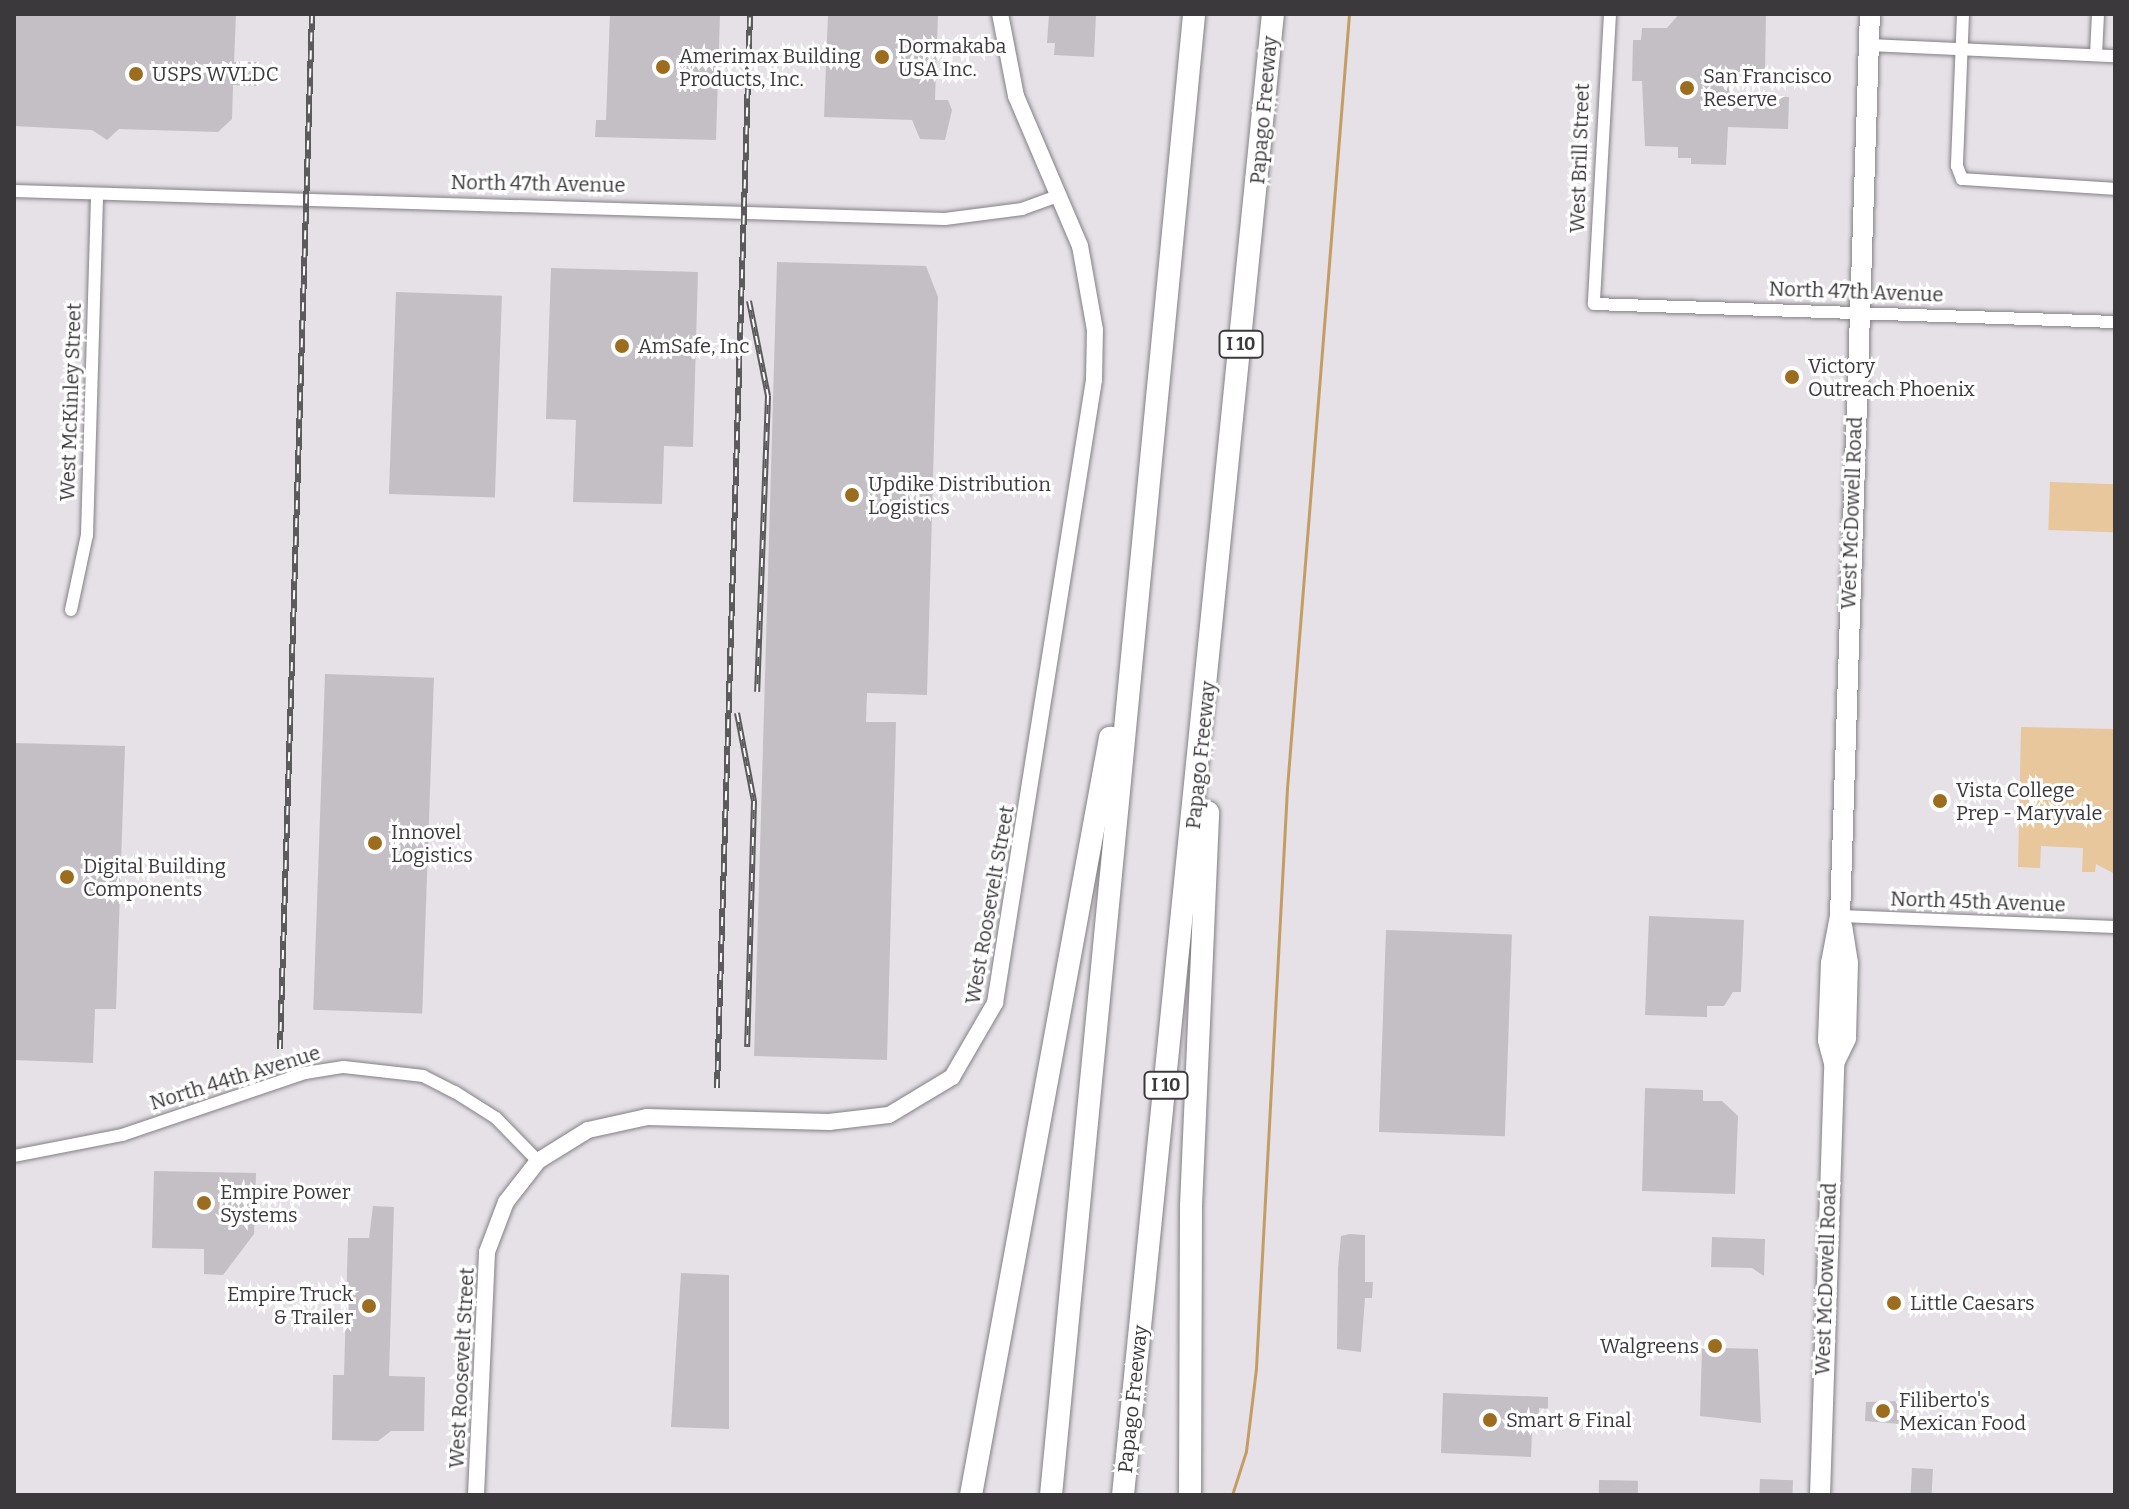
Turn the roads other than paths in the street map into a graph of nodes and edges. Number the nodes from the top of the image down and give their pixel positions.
1 (1000, 14) edge
2 (1194, 14) edge
3 (1273, 14) edge
4 (1610, 14) edge
5 (1870, 14) edge
6 (1963, 14) edge
7 (2098, 14) edge
8 (1869, 45) junction
9 (1962, 49) junction
10 (2096, 55) junction
11 (2115, 56) edge
12 (2115, 189) edge
13 (14, 191) edge
14 (97, 194) junction
15 (1058, 196) junction
16 (1594, 304) joint
17 (1860, 311) junction
18 (2115, 322) edge
19 (71, 610) dead end
20 (1135, 611) junction
21 (1210, 674) junction
22 (1840, 916) junction
23 (2115, 927) edge
24 (14, 1156) edge
25 (538, 1161) junction
26 (476, 1495) edge
27 (971, 1495) edge
28 (1051, 1495) edge
29 (1123, 1495) edge
30 (1190, 1495) edge
31 (1820, 1495) edge

1 - 15 street, West Roosevelt Street
2 - 20 highway
3 - 21 highway, Papago Freeway / I 10
4 - 16 street, West Brill Street
5 - 8 main road, West McDowell Road
6 - 9 street
7 - 10 street
8 - 9 street
8 - 17 main road, West McDowell Road
9 - 10 street
9 - 12 street
10 - 11 street
13 - 14 street, North 47th Avenue
14 - 15 street, North 47th Avenue
14 - 19 street, West McKinley Street
15 - 25 street, West Roosevelt Street
16 - 17 street, North 47th Avenue
17 - 18 street, North 47th Avenue
17 - 22 main road, West McDowell Road
20 - 27 highway
20 - 28 highway
21 - 29 highway, Papago Freeway / I 10
21 - 30 highway
22 - 23 street, North 45th Avenue
22 - 31 main road, West McDowell Road
24 - 25 street, North 44th Avenue
25 - 26 street, West Roosevelt Street

